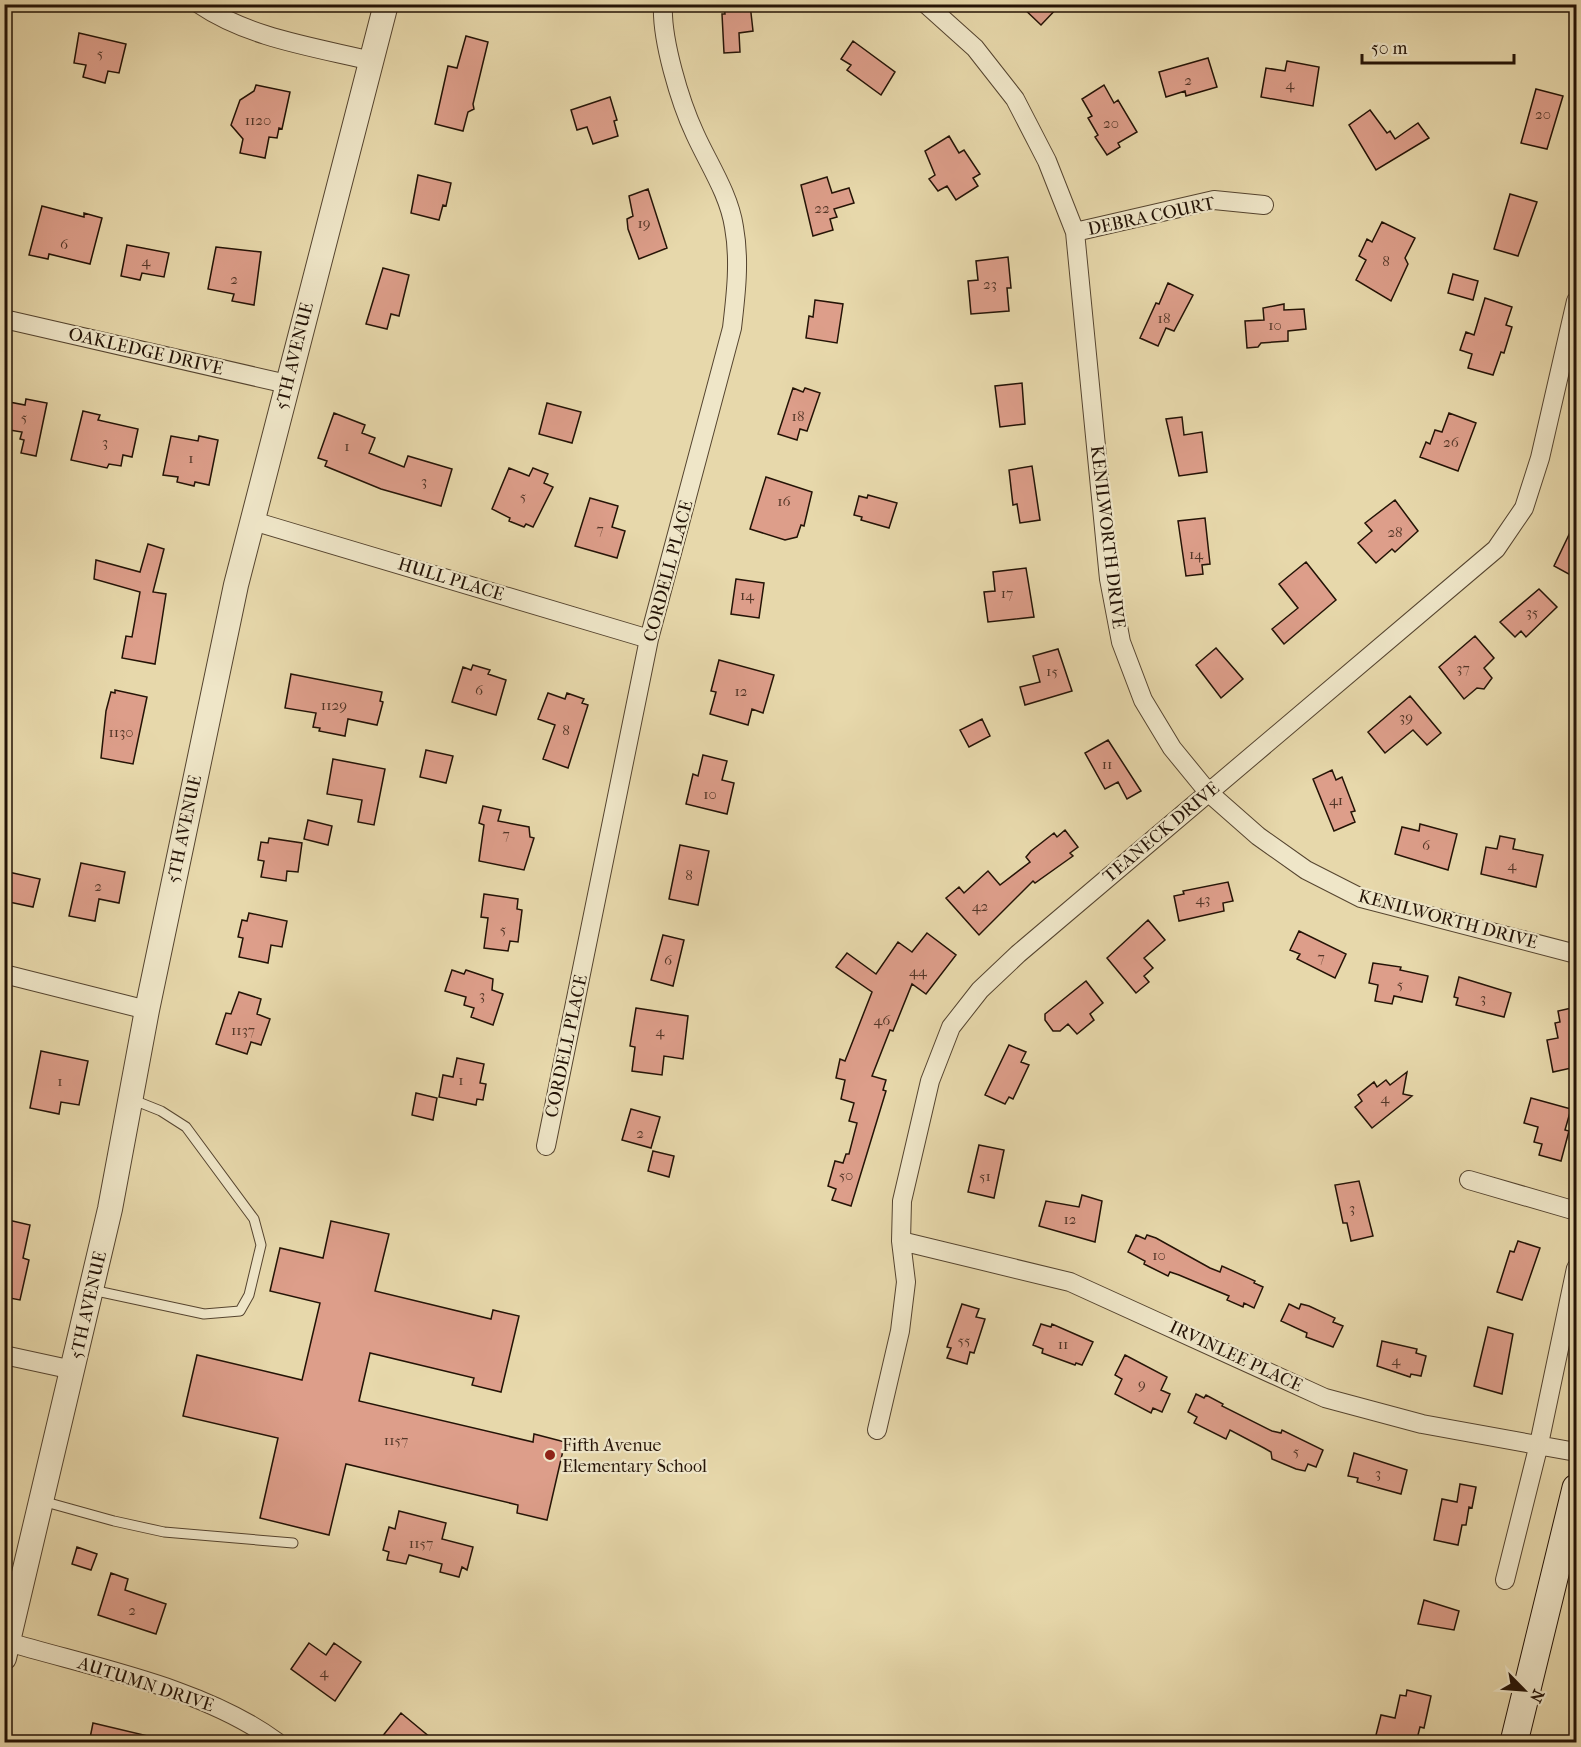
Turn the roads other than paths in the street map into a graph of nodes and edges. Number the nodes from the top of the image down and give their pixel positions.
1 (199, 4) edge
2 (386, 4) edge
3 (663, 4) edge
4 (926, 4) edge
5 (372, 61) junction
6 (1264, 205) dead end
7 (1075, 232) junction
8 (1576, 301) edge
9 (4, 318) edge
10 (287, 384) junction
11 (253, 520) junction
12 (649, 639) junction
13 (1208, 792) junction
14 (1576, 954) edge
15 (4, 974) edge
16 (147, 1010) junction
17 (130, 1099) junction
18 (546, 1146) dead end
19 (1469, 1180) dead end
20 (1576, 1211) edge
21 (901, 1241) junction
22 (1576, 1268) edge
23 (92, 1290) junction
24 (4, 1355) edge
25 (73, 1370) junction
26 (877, 1430) dead end
27 (1539, 1444) junction
28 (1576, 1452) edge
29 (1576, 1488) edge
30 (42, 1500) junction
31 (293, 1543) dead end
32 (1505, 1580) dead end
33 (6, 1650) edge
34 (277, 1743) edge
35 (1514, 1743) edge

1 - 5 street
2 - 5 street, 5TH AVENUE
3 - 12 street, CORDELL PLACE
4 - 7 street, KENILWORTH DRIVE
5 - 10 street, 5TH AVENUE
6 - 7 street, DEBRA COURT
7 - 13 street, KENILWORTH DRIVE
8 - 13 street, TEANECK DRIVE
9 - 10 street, OAKLEDGE DRIVE
10 - 11 street, 5TH AVENUE
11 - 12 street, HULL PLACE
11 - 16 street, 5TH AVENUE
12 - 18 street, CORDELL PLACE
13 - 14 street, KENILWORTH DRIVE
13 - 21 street, TEANECK DRIVE
15 - 16 street
16 - 17 street, 5TH AVENUE
17 - 23 street, 5TH AVENUE
17 - 23 lane
19 - 20 street
21 - 26 street, TEANECK DRIVE
21 - 27 street, IRVINLEE PLACE
22 - 27 street
23 - 25 street, 5TH AVENUE
24 - 25 street
25 - 30 street, 5TH AVENUE
27 - 28 street, IRVINLEE PLACE
27 - 32 street
29 - 35 main road
30 - 31 lane
30 - 33 street, 5TH AVENUE
33 - 34 street, AUTUMN DRIVE

